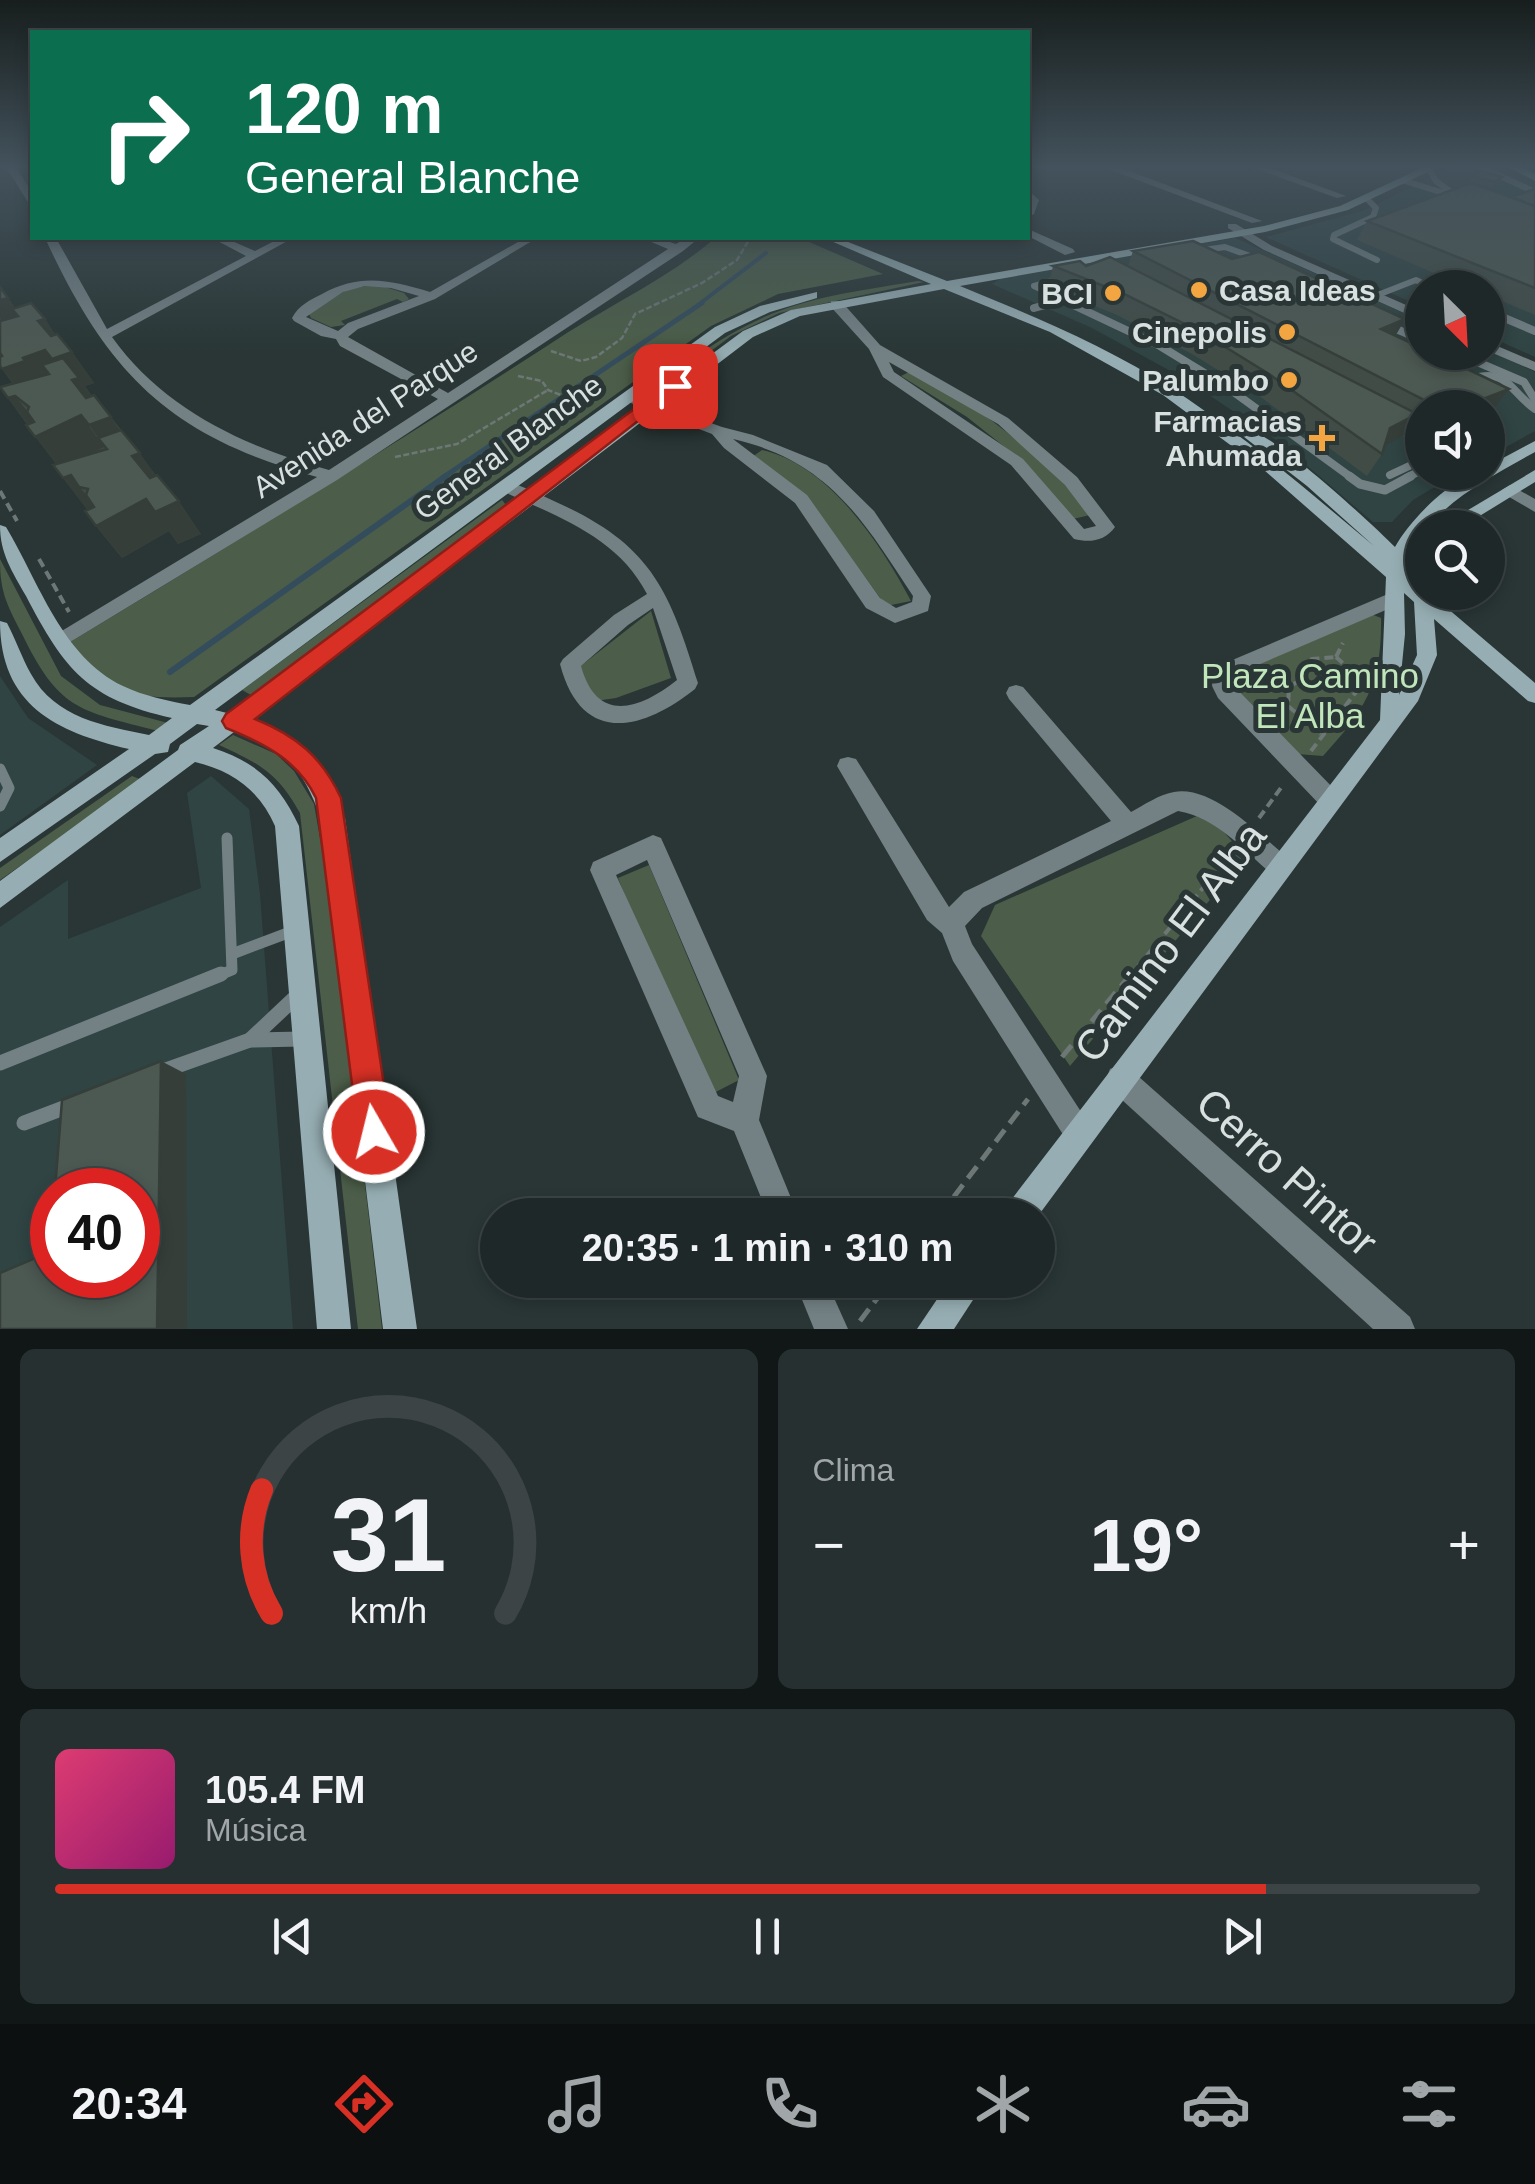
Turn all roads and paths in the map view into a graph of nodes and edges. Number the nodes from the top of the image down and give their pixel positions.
1 (1245, 229) edge
2 (1257, 229) edge
3 (1346, 229) edge
4 (1030, 233) edge
5 (1239, 234) junction
6 (51, 240) edge
7 (221, 240) edge
8 (284, 240) edge
9 (527, 240) edge
10 (653, 240) edge
11 (690, 240) edge
12 (749, 240) edge
13 (838, 240) edge
14 (863, 240) edge
15 (1209, 248) junction
16 (679, 249) junction
17 (254, 255) junction
18 (1192, 256) junction
19 (1075, 257) junction
20 (1163, 257) edge
21 (1377, 260) dead end
22 (1260, 266) edge
23 (1275, 267) edge
24 (1300, 272) edge
25 (922, 276) junction
26 (1071, 277) edge
27 (944, 279) junction
28 (966, 281) junction
29 (1405, 284) edge
30 (431, 296) junction
31 (1375, 296) junction
32 (1061, 300) junction
33 (836, 304) junction
34 (1397, 306) junction
35 (1034, 308) junction
36 (1352, 309) edge
37 (1405, 310) edge
38 (1505, 318) edge
39 (1382, 323) edge
40 (1405, 328) edge
41 (1405, 331) edge
42 (1535, 331) edge
43 (105, 335) junction
44 (341, 336) junction
45 (532, 345) junction
46 (875, 348) junction
47 (1505, 354) edge
48 (1535, 368) edge
49 (1464, 370) edge
50 (1496, 370) edge
51 (1456, 374) edge
52 (484, 375) junction
53 (1457, 384) edge
54 (548, 390) junction
55 (628, 396) junction
56 (448, 398) junction
57 (572, 400) dead end
58 (1535, 400) edge
59 (650, 405) junction
60 (1535, 409) edge
61 (1388, 423) edge
62 (717, 431) junction
63 (1017, 432) junction
64 (1405, 432) edge
65 (992, 442) junction
66 (1535, 446) edge
67 (368, 453) junction
68 (1505, 461) edge
69 (1333, 466) junction
70 (1405, 468) edge
71 (1390, 475) dead end
72 (1535, 475) edge
73 (332, 476) junction
74 (1405, 479) edge
75 (506, 486) junction
76 (1319, 489) junction
77 (1454, 490) edge
78 (1510, 490) junction
79 (529, 497) junction
80 (1535, 507) edge
81 (1476, 510) edge
82 (0, 531) edge
83 (1396, 579) junction
84 (1405, 584) edge
85 (657, 596) junction
86 (1423, 610) edge
87 (1438, 610) edge
88 (0, 628) edge
89 (62, 640) junction
90 (1372, 670) dead end
91 (1302, 679) junction
92 (1346, 680) junction
93 (1358, 692) junction
94 (1016, 693) dead end
95 (1535, 695) edge
96 (196, 713) junction
97 (1390, 719) junction
98 (234, 721) junction
99 (1322, 736) junction
100 (154, 744) junction
101 (195, 752) junction
102 (848, 766) dead end
103 (1297, 768) junction
104 (0, 770) edge
105 (1330, 800) junction
106 (0, 806) edge
107 (1128, 825) junction
108 (228, 838) dead end
109 (1244, 838) junction
110 (0, 851) edge
111 (1280, 866) junction
112 (0, 896) edge
113 (952, 924) junction
114 (298, 930) junction
115 (232, 954) junction
116 (304, 990) junction
117 (308, 1039) junction
118 (250, 1040) junction
119 (0, 1063) edge
120 (147, 1077) edge
121 (1043, 1079) junction
122 (1120, 1079) junction
123 (94, 1097) edge
124 (744, 1120) junction
125 (24, 1123) dead end
126 (1079, 1134) junction
127 (776, 1198) edge
128 (953, 1198) edge
129 (1031, 1198) edge
130 (818, 1298) edge
131 (877, 1298) edge
132 (957, 1298) edge
133 (334, 1329) edge
134 (400, 1329) edge
135 (831, 1329) edge
136 (854, 1329) edge
137 (934, 1329) edge
138 (1398, 1329) edge

1 - 5 main road, General Blanche
2 - 5 main road, General Blanche
3 - 21 lane
4 - 19 street
5 - 15 main road, General Blanche
5 - 19 main road, General Blanche
5 - 24 lane
5 - 31 street
6 - 43 street
7 - 17 street
8 - 17 street
9 - 30 street
10 - 16 street
11 - 16 street, Avenida del Parque
12 - 45 path
13 - 25 main road
14 - 27 main road
15 - 18 lane
15 - 18 lane
15 - 19 main road, General Blanche
15 - 22 lane
15 - 23 lane
16 - 45 street, Avenida del Parque
17 - 43 street
18 - 20 lane
19 - 27 main road, General Blanche
19 - 28 main road, General Blanche
25 - 27 main road
25 - 55 main road, General Blanche
26 - 32 lane
27 - 28 main road
27 - 33 main road, General Blanche
27 - 83 main road
28 - 35 main road
29 - 31 lane
30 - 44 street
30 - 44 street
31 - 34 street
31 - 36 lane
32 - 35 lane
32 - 69 lane
33 - 46 street
33 - 59 main road, General Blanche
34 - 37 street
34 - 40 lane
35 - 76 main road
38 - 42 lane
39 - 41 lane
43 - 73 street
44 - 56 street
45 - 52 street, Avenida del Parque
46 - 63 street
46 - 65 street
47 - 48 street
49 - 51 lane
50 - 58 lane
52 - 54 path
52 - 56 street, Avenida del Parque
53 - 60 lane
54 - 57 path
54 - 67 path
55 - 59 street
55 - 75 main road, General Blanche
56 - 67 street, Avenida del Parque
59 - 62 street
59 - 79 main road, General Blanche
61 - 64 lane
62 - 62 street
63 - 65 street
63 - 65 street
66 - 68 main road
67 - 73 street, Avenida del Parque
69 - 74 lane
69 - 76 lane
70 - 71 lane
72 - 78 main road
73 - 89 street, Avenida del Parque
75 - 79 street
75 - 96 main road, General Blanche
76 - 83 main road
77 - 83 main road
78 - 80 street
78 - 81 main road
79 - 85 street
79 - 98 main road, General Blanche
82 - 89 main road
83 - 84 main road
83 - 97 main road
83 - 103 street
85 - 85 street
86 - 97 main road, Camino El Alba
87 - 95 main road
88 - 100 main road
89 - 96 main road
90 - 93 path
91 - 92 path
91 - 92 path
91 - 99 path
92 - 93 path
93 - 99 path
94 - 107 street
96 - 98 main road
96 - 100 main road, General Blanche
97 - 105 main road, Camino El Alba
98 - 101 main road, General Blanche
98 - 134 main road
99 - 103 path
100 - 101 main road
100 - 110 main road, General Blanche
101 - 112 main road, General Blanche
101 - 114 main road
102 - 113 street
103 - 105 street
103 - 109 path
104 - 106 lane
105 - 111 main road, Camino El Alba
107 - 109 street
107 - 113 street
108 - 115 lane
109 - 111 street
109 - 121 path
111 - 122 main road, Camino El Alba
113 - 121 street
114 - 115 lane
114 - 116 main road
115 - 119 lane
116 - 117 main road
116 - 118 lane
117 - 118 lane
117 - 133 main road
118 - 120 lane
121 - 126 street
121 - 128 path
122 - 126 main road, Camino El Alba
122 - 138 street, Cerro Pintor
123 - 125 lane
124 - 124 street
124 - 127 street
126 - 129 main road, Camino El Alba
130 - 135 street
131 - 136 path
132 - 137 main road

